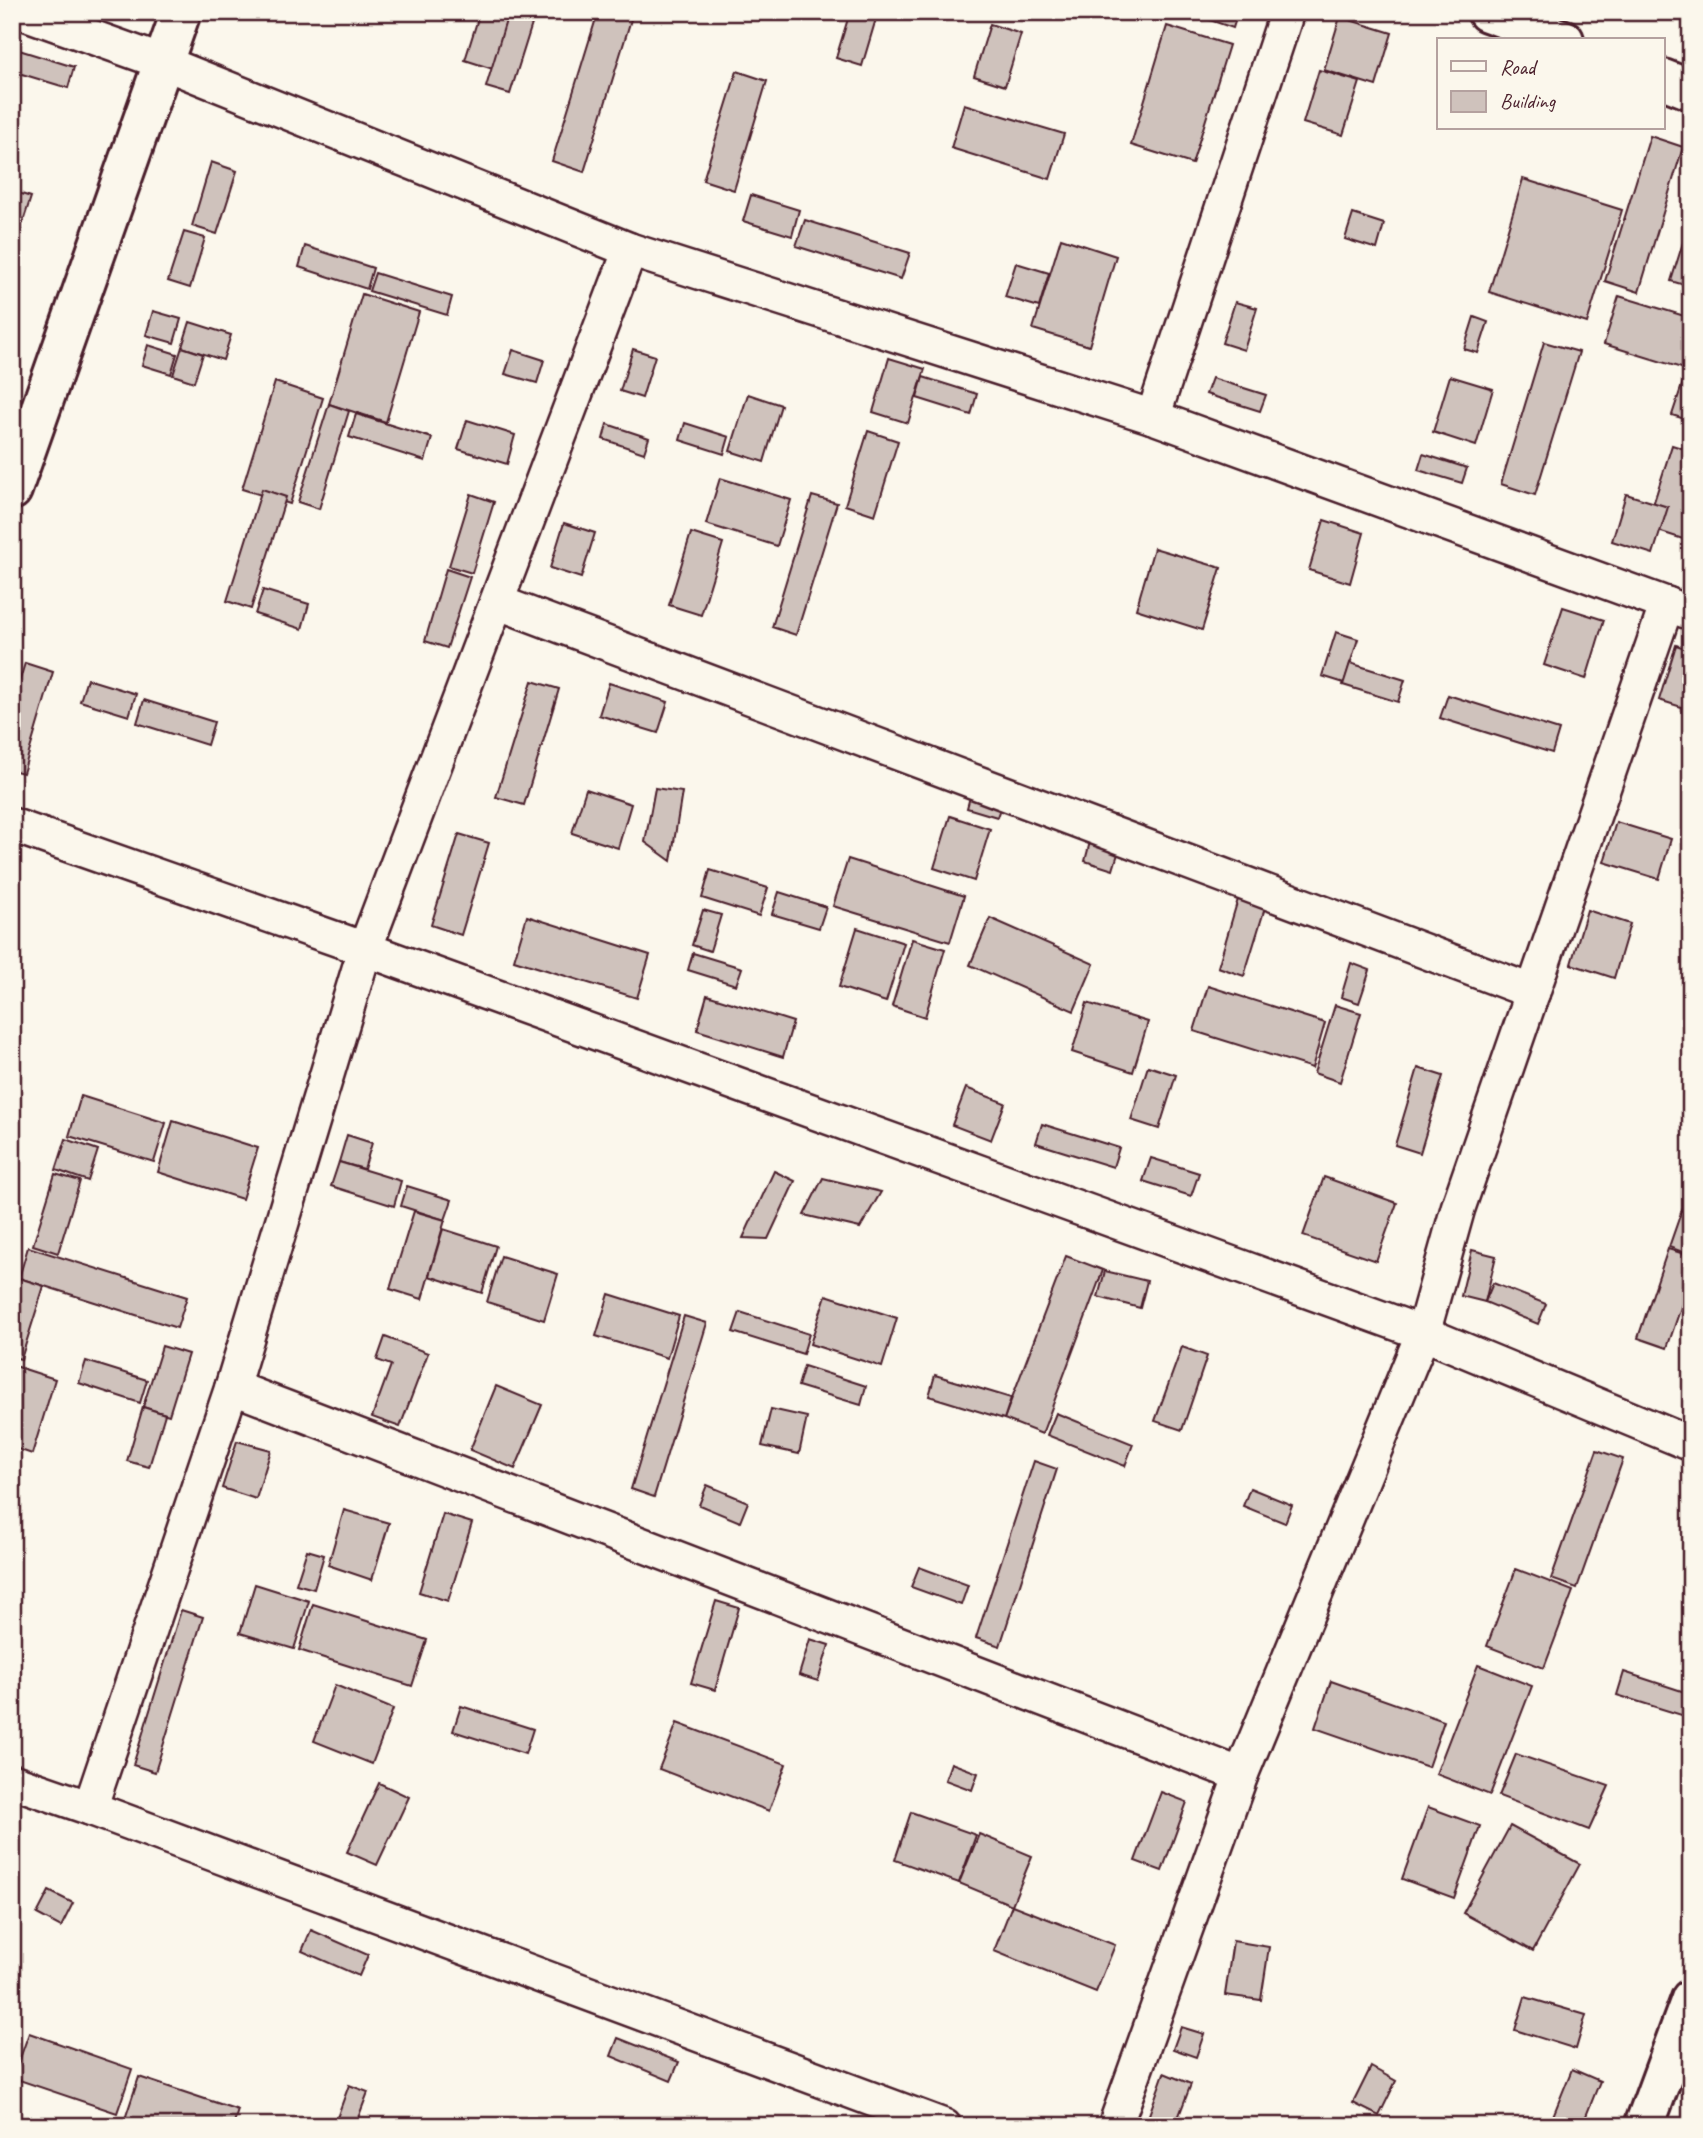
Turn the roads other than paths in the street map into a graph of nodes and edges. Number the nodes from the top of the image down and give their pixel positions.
1 (22, 12) edge
2 (181, 12) edge
3 (1287, 12) edge
4 (1487, 12) edge
5 (1558, 38) edge
6 (162, 62) junction
7 (1664, 79) edge
8 (1691, 90) edge
9 (630, 250) junction
10 (1153, 417) junction
11 (12, 490) edge
12 (498, 602) junction
13 (1679, 608) edge
14 (12, 825) edge
15 (365, 949) junction
16 (1533, 992) junction
17 (1423, 1333) junction
18 (232, 1387) junction
19 (1691, 1444) edge
20 (1241, 1775) junction
21 (12, 1781) edge
22 (90, 1808) junction
23 (1691, 1999) edge
24 (944, 2126) edge
25 (1115, 2126) edge
26 (1644, 2126) edge

1 - 6 street
2 - 6 street
3 - 10 street
4 - 5 street
6 - 9 street
6 - 11 street
7 - 8 street
9 - 10 street
9 - 12 street
10 - 13 street
12 - 15 street
12 - 16 street
13 - 16 street
14 - 15 street
15 - 17 street
15 - 18 street
16 - 17 street
17 - 19 street
17 - 20 street
18 - 20 street
18 - 22 street
20 - 25 street
21 - 22 street
22 - 24 street
23 - 26 street

